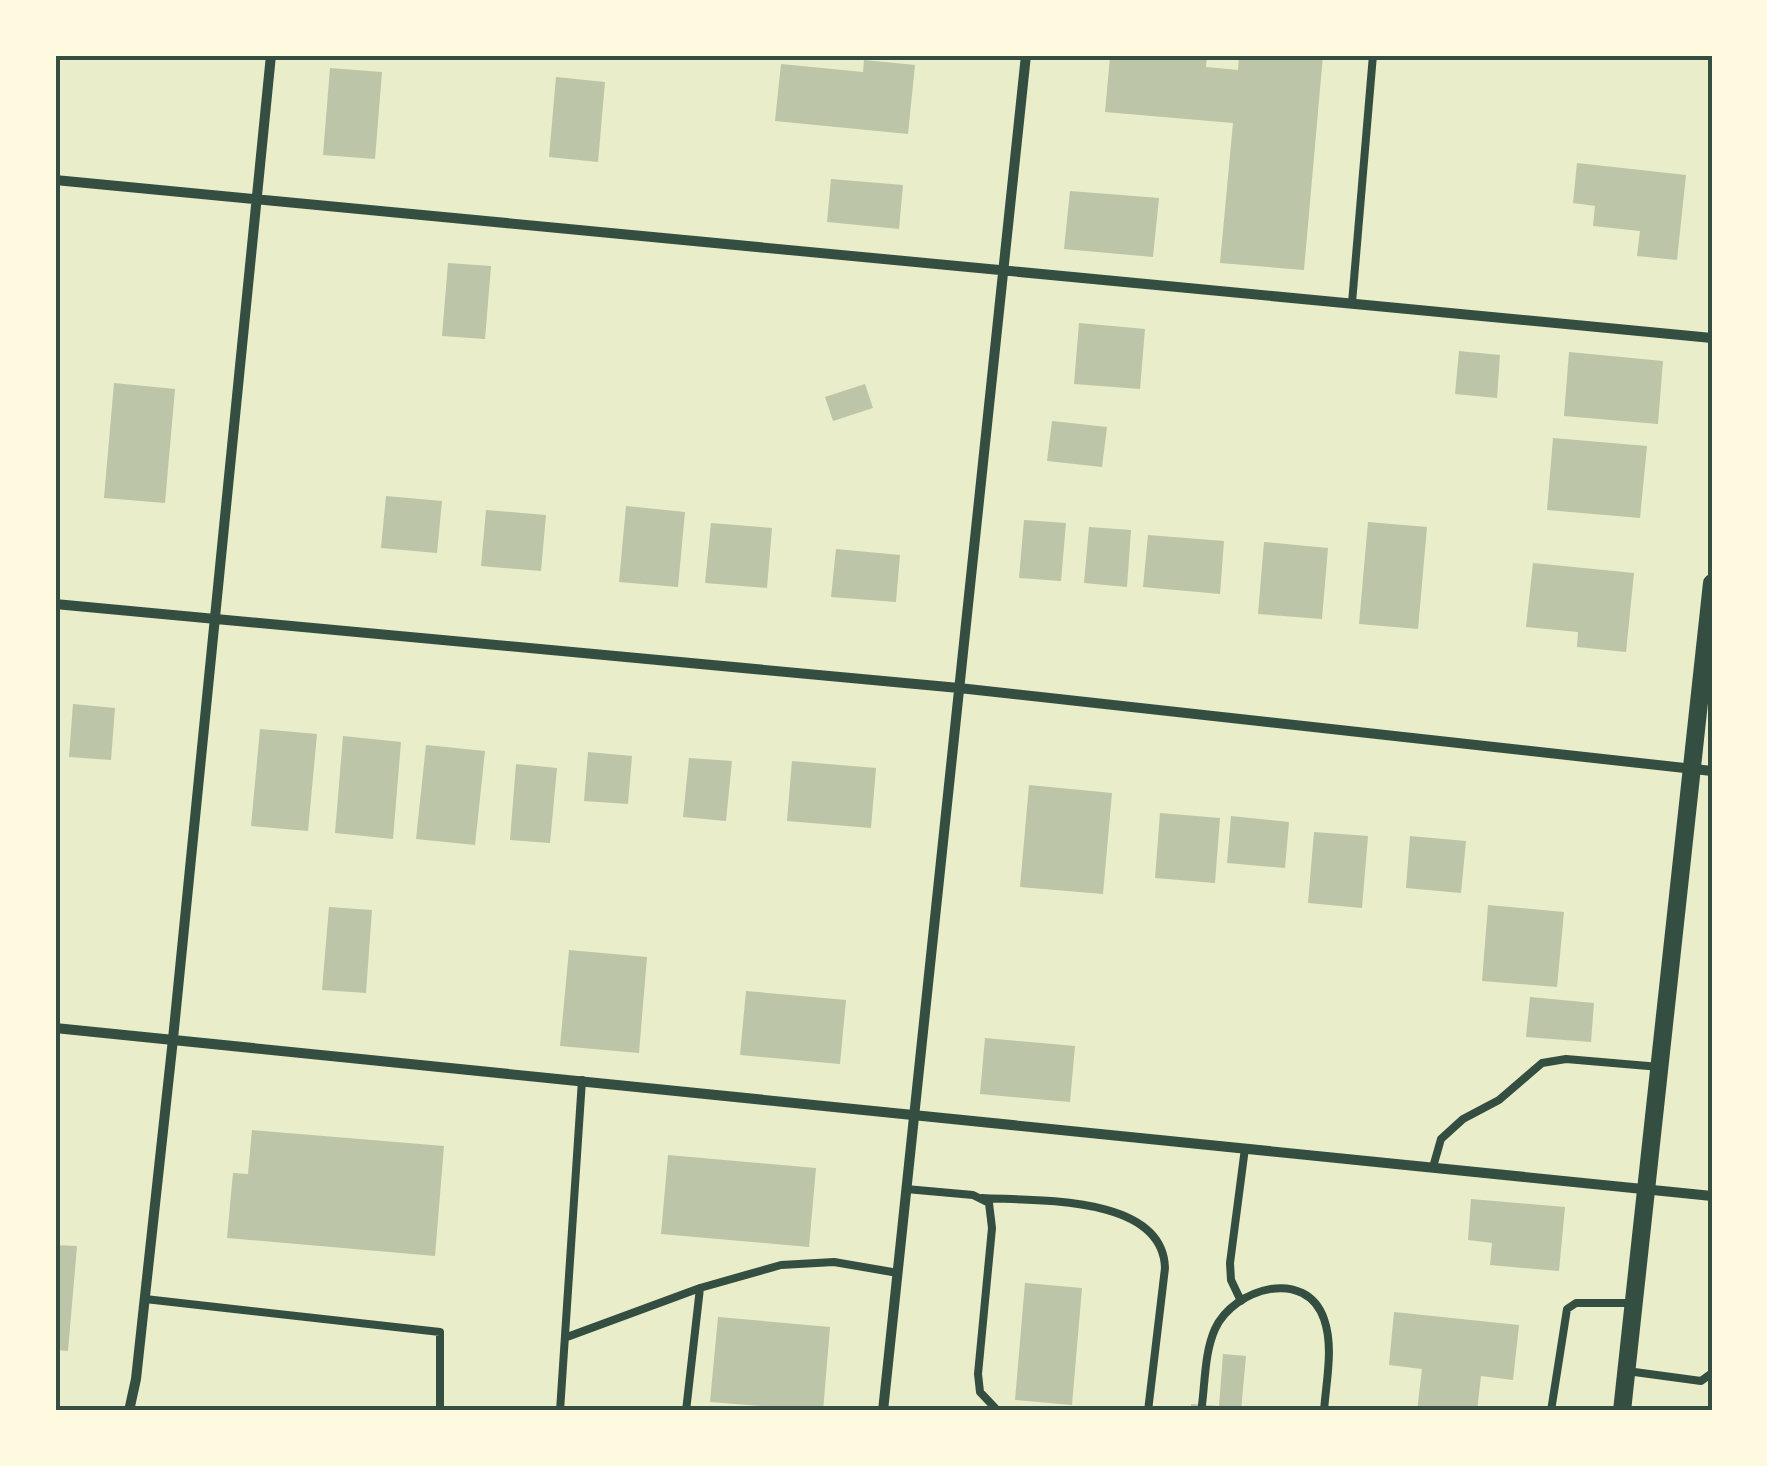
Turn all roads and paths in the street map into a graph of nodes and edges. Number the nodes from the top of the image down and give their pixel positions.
1 (271, 55) edge
2 (1026, 55) edge
3 (1373, 55) edge
4 (55, 180) edge
5 (257, 199) junction
6 (1004, 270) junction
7 (1352, 303) junction
8 (1712, 338) edge
9 (1711, 596) edge
10 (55, 604) edge
11 (213, 619) junction
12 (959, 688) junction
13 (1692, 769) junction
14 (1712, 771) edge
15 (55, 1028) edge
16 (173, 1039) junction
17 (1661, 1067) junction
18 (582, 1080) junction
19 (914, 1113) junction
20 (1245, 1148) junction
21 (1433, 1168) junction
22 (906, 1189) junction
23 (1648, 1190) junction
24 (1712, 1196) edge
25 (982, 1198) junction
26 (898, 1272) junction
27 (700, 1288) junction
28 (145, 1299) junction
29 (1240, 1301) junction
30 (1635, 1302) junction
31 (567, 1337) junction
32 (1627, 1371) junction
33 (1712, 1373) edge
34 (1202, 1405) dead end
35 (129, 1411) edge
36 (440, 1411) edge
37 (560, 1411) edge
38 (686, 1411) edge
39 (883, 1411) edge
40 (998, 1411) edge
41 (1148, 1411) edge
42 (1324, 1411) edge
43 (1551, 1411) edge
44 (1622, 1411) edge

1 - 5 street
2 - 6 street
3 - 7 lane
4 - 5 street
5 - 6 street
5 - 11 street
6 - 7 street
6 - 12 street
7 - 8 street
9 - 13 street
10 - 11 street
11 - 12 street
11 - 16 street
12 - 13 street
12 - 19 street
13 - 14 street
13 - 17 street
15 - 16 street
16 - 18 street
16 - 28 street
17 - 21 lane
17 - 23 street
18 - 19 street
18 - 31 lane
19 - 20 street
19 - 22 street
20 - 21 street
20 - 29 lane
21 - 23 street
22 - 25 lane
22 - 26 street
23 - 24 street
23 - 30 street
25 - 40 lane
25 - 41 lane
26 - 27 lane
26 - 39 street
27 - 31 lane
27 - 38 lane
28 - 35 street
28 - 36 lane
29 - 34 lane
29 - 42 lane
30 - 32 street
30 - 43 lane
31 - 37 lane
32 - 33 lane
32 - 44 street

